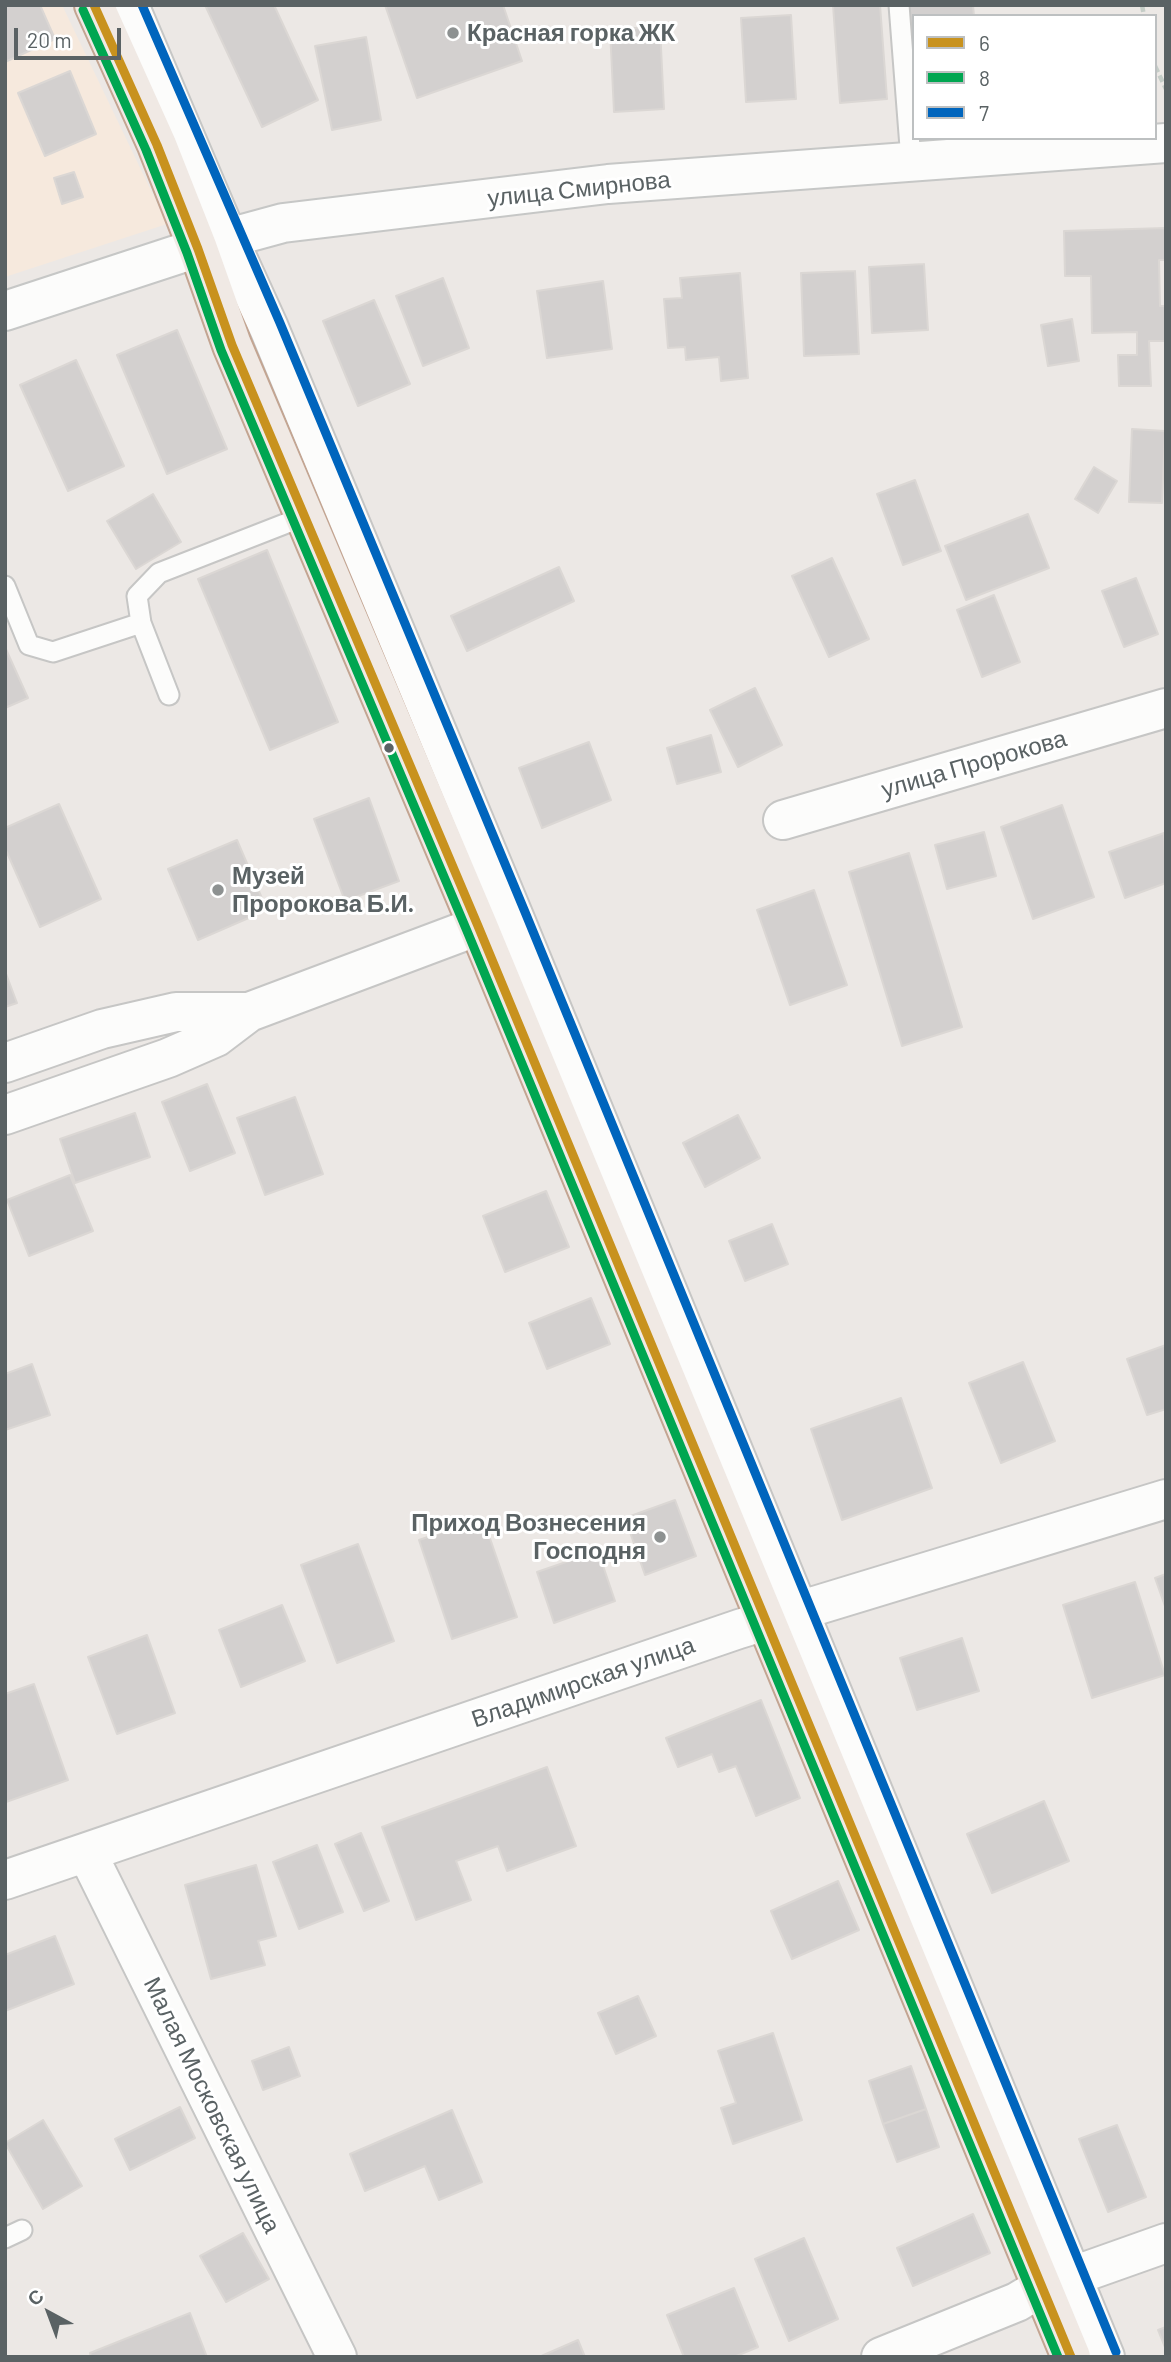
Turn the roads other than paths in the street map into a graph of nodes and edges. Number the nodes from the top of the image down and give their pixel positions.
1 (94, 5) edge
2 (129, 5) edge
3 (899, 5) edge
4 (1166, 143) edge
5 (911, 160) junction
6 (213, 243) junction
7 (5, 311) edge
8 (304, 516) junction
9 (5, 586) edge
10 (141, 623) junction
11 (169, 695) dead end
12 (1166, 708) edge
13 (783, 820) dead end
14 (478, 926) junction
15 (249, 1012) junction
16 (5, 1063) edge
17 (5, 1115) edge
18 (1166, 1499) edge
19 (782, 1615) junction
20 (87, 1853) junction
21 (5, 1880) edge
22 (1166, 2243) edge
23 (1057, 2282) junction
24 (337, 2357) edge
25 (881, 2357) edge
26 (1071, 2357) edge
27 (1105, 2357) edge

1 - 6 highway
2 - 6 street
3 - 5 lane
4 - 5 street, улица Смирнова
5 - 6 street, улица Смирнова
6 - 7 street, улица Смирнова
6 - 8 highway
6 - 19 street
8 - 10 lane
8 - 14 highway
9 - 10 lane
10 - 11 lane
12 - 13 street, улица Пророкова
14 - 15 street
14 - 19 highway
15 - 16 street
15 - 17 street
18 - 19 street, Владимирская улица
19 - 20 street, Владимирская улица
19 - 23 highway
20 - 21 street, Владимирская улица
20 - 24 street, Малая Московская улица
22 - 23 street
23 - 25 street
23 - 26 highway
23 - 27 street

